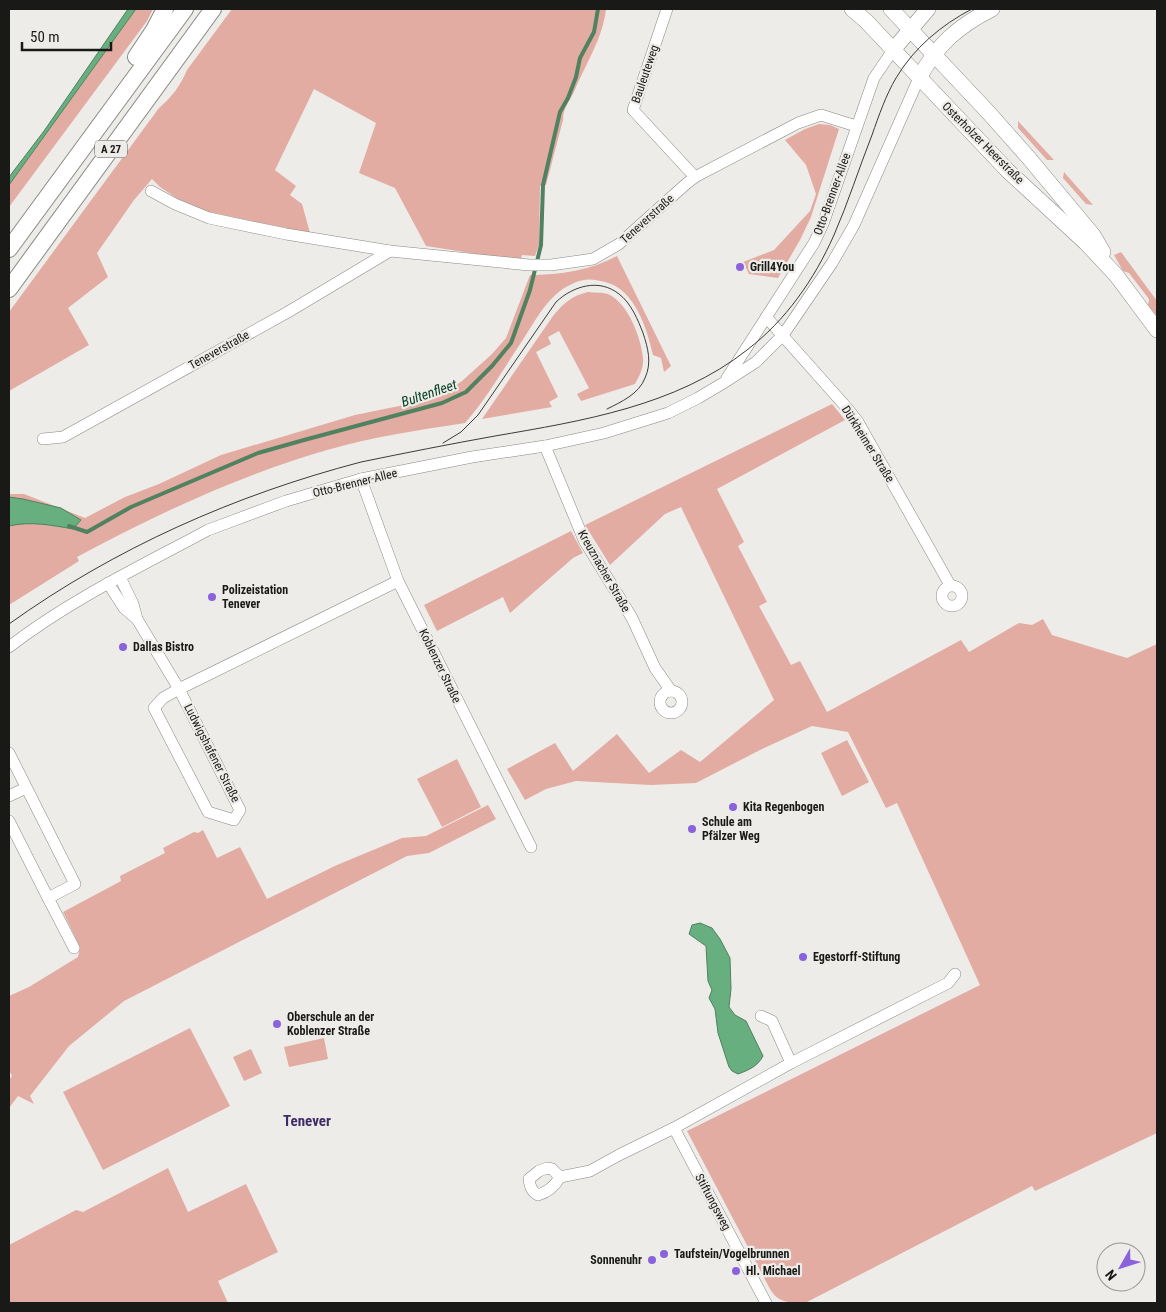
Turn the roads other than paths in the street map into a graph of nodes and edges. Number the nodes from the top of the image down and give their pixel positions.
1 (165, 9) edge
2 (185, 9) edge
3 (213, 9) edge
4 (667, 9) edge
5 (852, 9) edge
6 (891, 9) edge
7 (928, 9) edge
8 (992, 9) edge
9 (911, 29) junction
10 (893, 50) junction
11 (934, 53) junction
12 (919, 78) junction
13 (112, 108) junction
14 (856, 126) junction
15 (695, 177) junction
16 (151, 192) dead end
17 (9, 249) edge
18 (390, 251) junction
19 (1116, 275) junction
20 (9, 289) edge
21 (766, 317) junction
22 (1157, 330) edge
23 (783, 335) junction
24 (725, 382) junction
25 (43, 439) dead end
26 (545, 446) junction
27 (361, 479) junction
28 (120, 576) junction
29 (398, 581) junction
30 (108, 583) junction
31 (950, 585) dead end
32 (137, 619) junction
33 (9, 647) edge
34 (179, 689) junction
35 (671, 691) dead end
36 (9, 753) edge
37 (26, 788) junction
38 (9, 796) edge
39 (9, 821) edge
40 (531, 847) dead end
41 (48, 898) junction
42 (74, 948) dead end
43 (955, 974) dead end
44 (761, 1016) dead end
45 (791, 1063) junction
46 (674, 1128) junction
47 (560, 1177) dead end
48 (766, 1303) edge

1 - 13 highway
2 - 13 highway, A 27
3 - 20 highway, A 27
4 - 15 street, Bauleuteweg
5 - 10 main road, Osterholzer Heerstraße
6 - 9 main road, Osterholzer Heerstraße
7 - 9 main road
8 - 11 main road
9 - 10 main road
9 - 11 main road, Osterholzer Heerstraße
10 - 12 main road, Osterholzer Heerstraße
10 - 14 street, Otto-Brenner-Allee
11 - 12 main road
11 - 19 main road, Osterholzer Heerstraße
12 - 19 main road, Osterholzer Heerstraße
12 - 23 street, Otto-Brenner-Allee
13 - 17 highway, A 27
14 - 15 street, Teneverstraße
14 - 21 street, Otto-Brenner-Allee
15 - 18 street, Teneverstraße
16 - 18 street, Teneverstraße
18 - 25 street, Teneverstraße
19 - 22 main road, Osterholzer Heerstraße
21 - 23 street, Dürkheimer Straße
21 - 24 street, Otto-Brenner-Allee
23 - 24 street, Otto-Brenner-Allee
23 - 31 street, Dürkheimer Straße
24 - 26 street, Otto-Brenner-Allee
26 - 27 street, Otto-Brenner-Allee
26 - 35 street, Kreuznacher Straße
27 - 28 street, Otto-Brenner-Allee
27 - 29 street, Koblenzer Straße
28 - 30 street, Otto-Brenner-Allee
28 - 32 street, Ludwigshafener Straße
29 - 34 street
29 - 40 street, Koblenzer Straße
30 - 32 street, Ludwigshafener Straße
30 - 33 street, Otto-Brenner-Allee
32 - 34 street, Ludwigshafener Straße
34 - 34 street, Ludwigshafener Straße
36 - 37 street
37 - 38 street
37 - 41 street
39 - 41 street
41 - 42 street
43 - 45 street
44 - 45 street
45 - 46 street
46 - 47 street
46 - 48 street, Stiftungsweg

